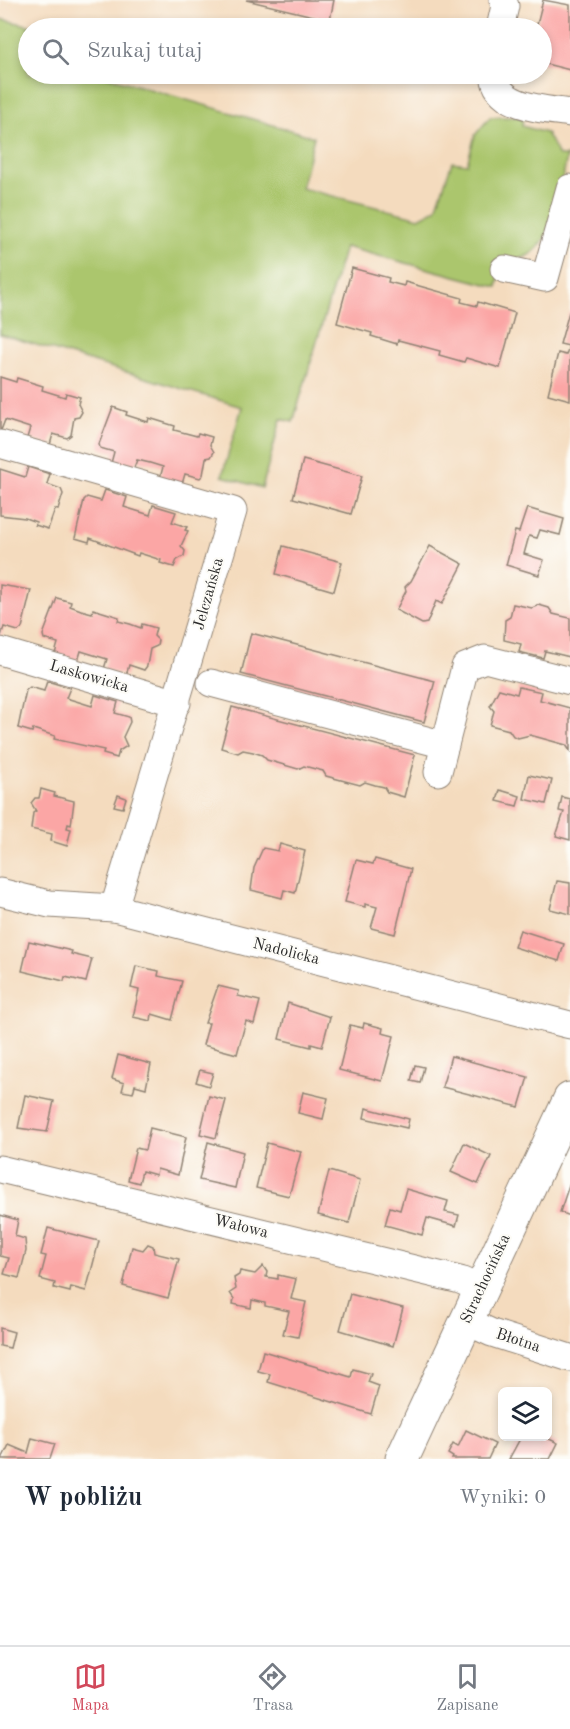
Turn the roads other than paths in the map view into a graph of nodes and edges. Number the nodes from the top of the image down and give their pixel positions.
1 (503, 0) edge
2 (502, 18) edge
3 (498, 84) edge
4 (570, 113) edge
5 (570, 188) edge
6 (504, 269) dead end
7 (0, 444) edge
8 (0, 651) edge
9 (570, 681) edge
10 (211, 683) dead end
11 (177, 703) junction
12 (445, 745) junction
13 (438, 772) dead end
14 (0, 892) edge
15 (114, 908) junction
16 (570, 1025) edge
17 (570, 1099) edge
18 (0, 1169) edge
19 (481, 1289) junction
20 (466, 1321) junction
21 (570, 1358) edge
22 (402, 1459) edge

1 - 2 street
3 - 4 street
5 - 6 street
7 - 11 street, Jelczańska
8 - 11 street, Laskowicka
9 - 12 street
10 - 12 street
11 - 15 street, Jelczańska
12 - 13 street
14 - 15 street, Nadolicka
15 - 16 street, Nadolicka
17 - 19 main road, Strachocińska
18 - 19 street, Wałowa
19 - 20 main road, Strachocińska
20 - 21 street, Błotna
20 - 22 main road, Strachocińska

